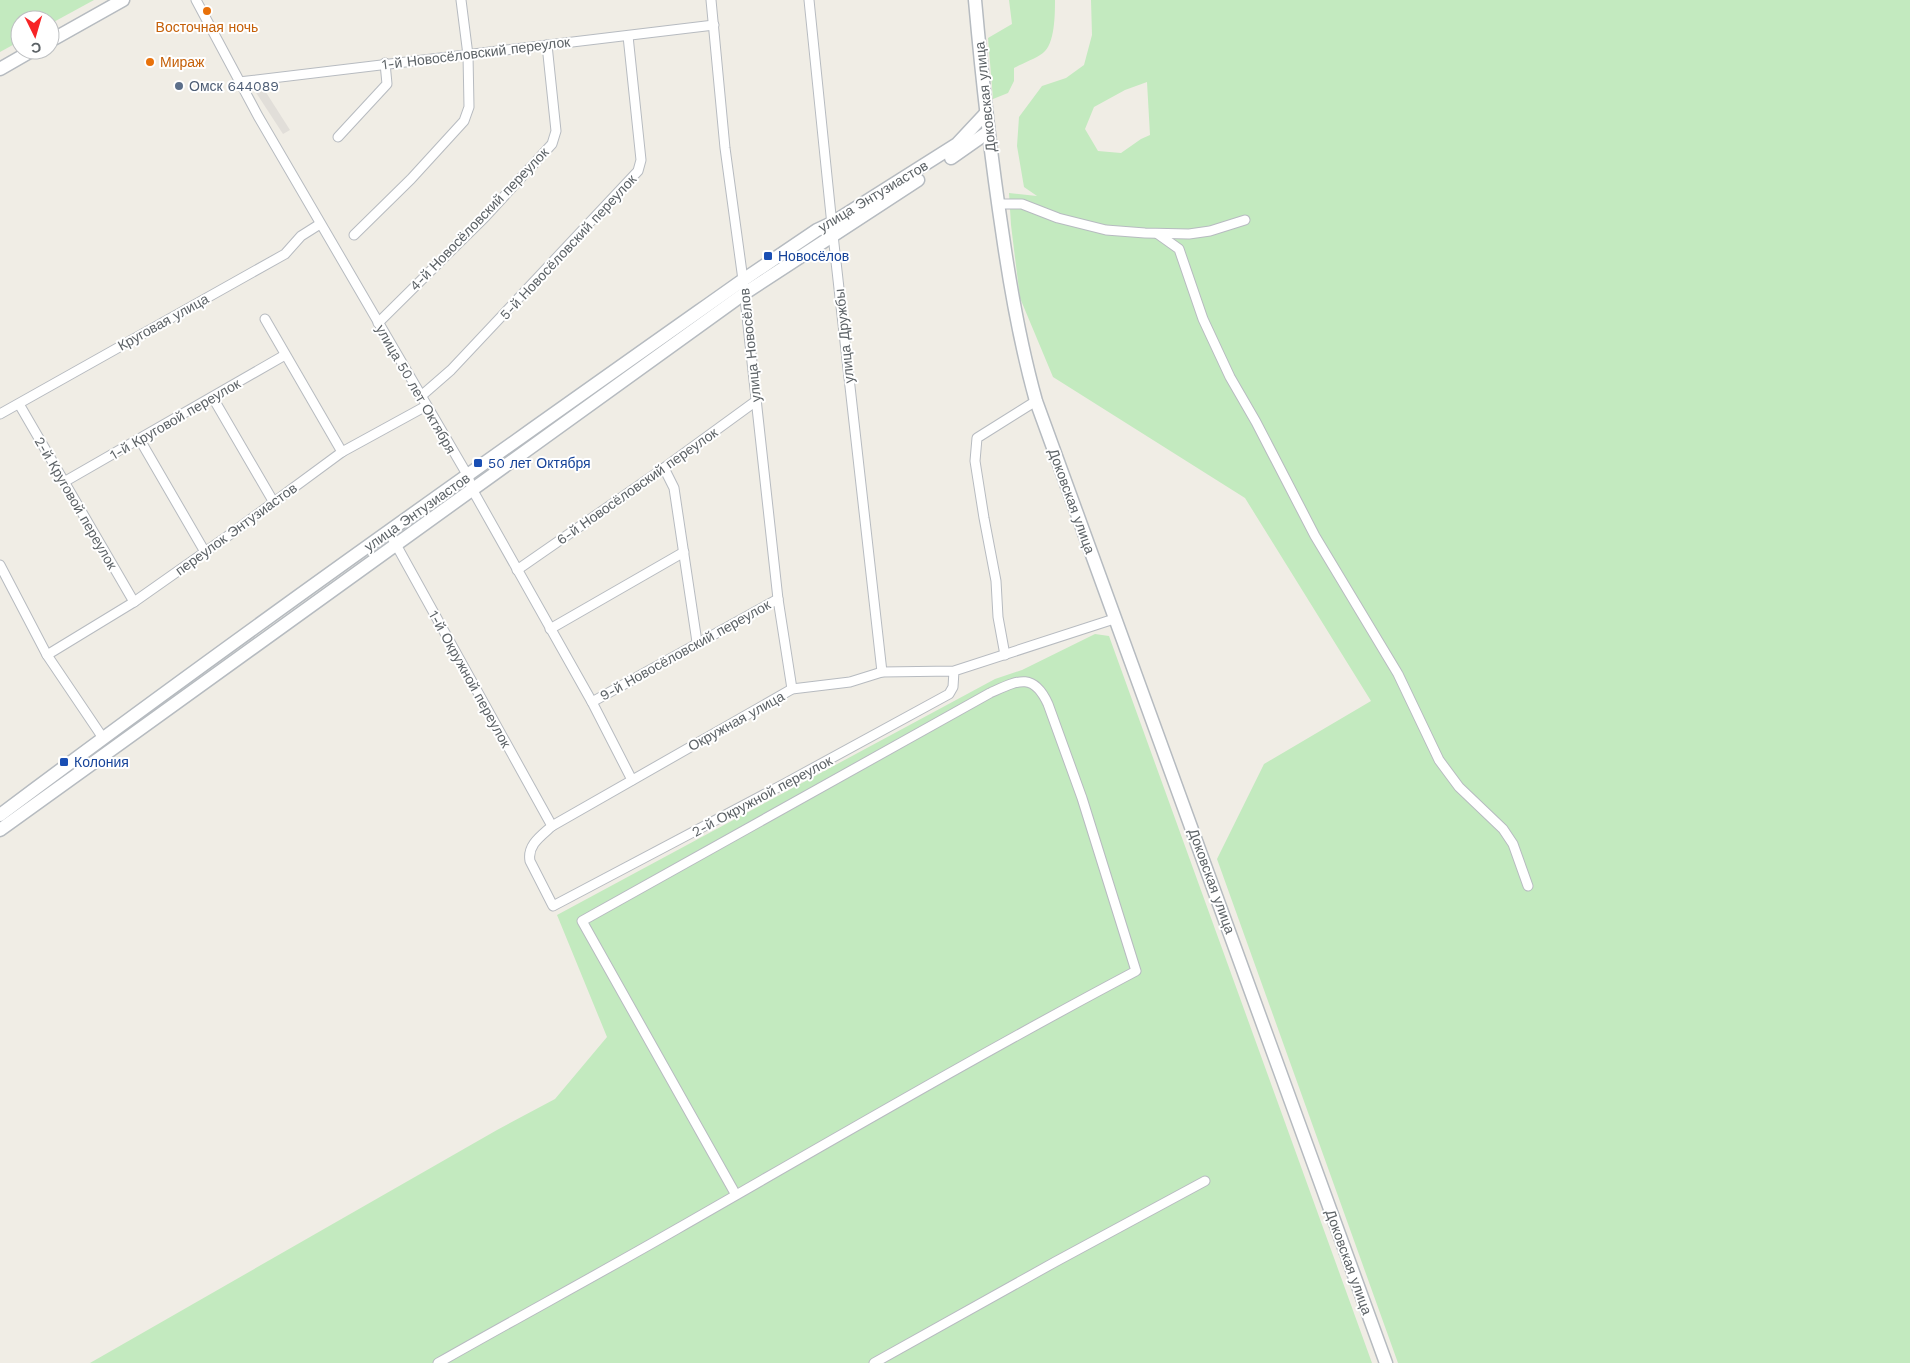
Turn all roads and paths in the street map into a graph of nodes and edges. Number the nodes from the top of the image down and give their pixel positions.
1 (123, 0) edge
2 (196, 0) edge
3 (462, 0) edge
4 (711, 0) edge
5 (809, 0) edge
6 (975, 0) edge
7 (714, 25) junction
8 (60, 35) edge
9 (628, 36) junction
10 (547, 45) junction
11 (468, 55) junction
12 (15, 60) edge
13 (385, 63) junction
14 (0, 68) edge
15 (239, 82) junction
16 (986, 113) junction
17 (988, 132) junction
18 (338, 137) dead end
19 (998, 204) junction
20 (1245, 220) dead end
21 (320, 224) junction
22 (833, 229) junction
23 (1158, 234) junction
24 (354, 235) dead end
25 (743, 280) junction
26 (744, 293) junction
27 (265, 319) dead end
28 (378, 323) junction
29 (285, 356) junction
30 (420, 397) junction
31 (213, 398) junction
32 (1036, 400) junction
33 (756, 401) junction
34 (19, 404) junction
35 (426, 406) junction
36 (0, 414) edge
37 (140, 440) junction
38 (342, 452) junction
39 (664, 468) junction
40 (64, 482) junction
41 (470, 482) junction
42 (273, 501) junction
43 (389, 532) junction
44 (396, 544) junction
45 (205, 552) junction
46 (684, 552) junction
47 (0, 565) edge
48 (517, 570) junction
49 (778, 599) junction
50 (134, 602) junction
51 (1114, 619) junction
52 (550, 629) junction
53 (697, 642) junction
54 (47, 655) junction
55 (1004, 656) junction
56 (882, 672) junction
57 (954, 672) junction
58 (792, 690) junction
59 (592, 702) junction
60 (103, 738) junction
61 (632, 780) junction
62 (0, 815) edge
63 (552, 826) junction
64 (0, 830) edge
65 (1528, 886) dead end
66 (553, 906) joint
67 (1205, 1181) dead end
68 (736, 1195) junction
69 (438, 1363) edge
70 (874, 1363) edge
71 (1386, 1363) edge

1 - 8 main road
2 - 15 street, улица 50 лет Октября
3 - 11 street
4 - 7 street, улица Новосёлов
5 - 22 street, улица Дружбы
6 - 16 main road, Доковская улица
7 - 9 street, 1-й Новосёловский переулок
7 - 25 street, улица Новосёлов
9 - 10 street, 1-й Новосёловский переулок
9 - 30 street, 5-й Новосёловский переулок
10 - 11 street, 1-й Новосёловский переулок
10 - 28 street, 4-й Новосёловский переулок
11 - 13 street, 1-й Новосёловский переулок
11 - 24 street
12 - 14 main road
13 - 15 street, 1-й Новосёловский переулок
13 - 18 street
15 - 21 street, улица 50 лет Октября
16 - 17 main road, Доковская улица
16 - 22 main road, улица Энтузиастов
17 - 19 main road, Доковская улица
17 - 22 main road, улица Энтузиастов
19 - 23 street
19 - 32 main road, Доковская улица
20 - 23 street
21 - 28 street, улица 50 лет Октября
21 - 34 street, Круговая улица
22 - 25 main road, улица Энтузиастов
22 - 26 main road, улица Энтузиастов
22 - 56 street, улица Дружбы
23 - 65 street
25 - 26 street, улица Новосёлов
25 - 41 main road, улица Энтузиастов
26 - 33 street, улица Новосёлов
26 - 41 main road, улица Энтузиастов
27 - 29 street
28 - 30 street, улица 50 лет Октября
29 - 31 street, 1-й Круговой переулок
29 - 38 street
30 - 35 street, улица 50 лет Октября
31 - 37 street, 1-й Круговой переулок
31 - 42 street
32 - 51 main road, Доковская улица
32 - 55 street
33 - 39 street, 6-й Новосёловский переулок
33 - 49 street, улица Новосёлов
34 - 36 street, Круговая улица
34 - 40 street, 2-й Круговой переулок
35 - 38 street, переулок Энтузиастов
35 - 41 street, улица 50 лет Октября
37 - 40 street, 1-й Круговой переулок
37 - 45 street
38 - 42 street, переулок Энтузиастов
39 - 46 street
39 - 48 street, 6-й Новосёловский переулок
40 - 50 street, 2-й Круговой переулок
41 - 43 main road, улица Энтузиастов
41 - 44 main road, улица Энтузиастов
41 - 48 street, улица 50 лет Октября
42 - 45 street, переулок Энтузиастов
43 - 44 street, 1-й Окружной переулок
43 - 60 main road, улица Энтузиастов
44 - 63 street, 1-й Окружной переулок
44 - 64 main road, улица Энтузиастов
45 - 50 street, переулок Энтузиастов
46 - 52 street
46 - 53 street
47 - 54 street
48 - 52 street, улица 50 лет Октября
49 - 53 street, 9-й Новосёловский переулок
49 - 58 street, улица Новосёлов
50 - 54 street, переулок Энтузиастов
51 - 55 street, Окружная улица
51 - 71 main road, Доковская улица
52 - 59 street, улица 50 лет Октября
53 - 59 street, 9-й Новосёловский переулок
54 - 60 street
55 - 57 street, Окружная улица
56 - 57 street, Окружная улица
56 - 58 street, Окружная улица
57 - 66 street, 2-й Окружной переулок
58 - 61 street, Окружная улица
59 - 61 street, улица 50 лет Октября
60 - 62 main road, улица Энтузиастов
61 - 63 street, Окружная улица
63 - 66 street, Окружная улица
67 - 70 street
68 - 68 street
68 - 69 street

